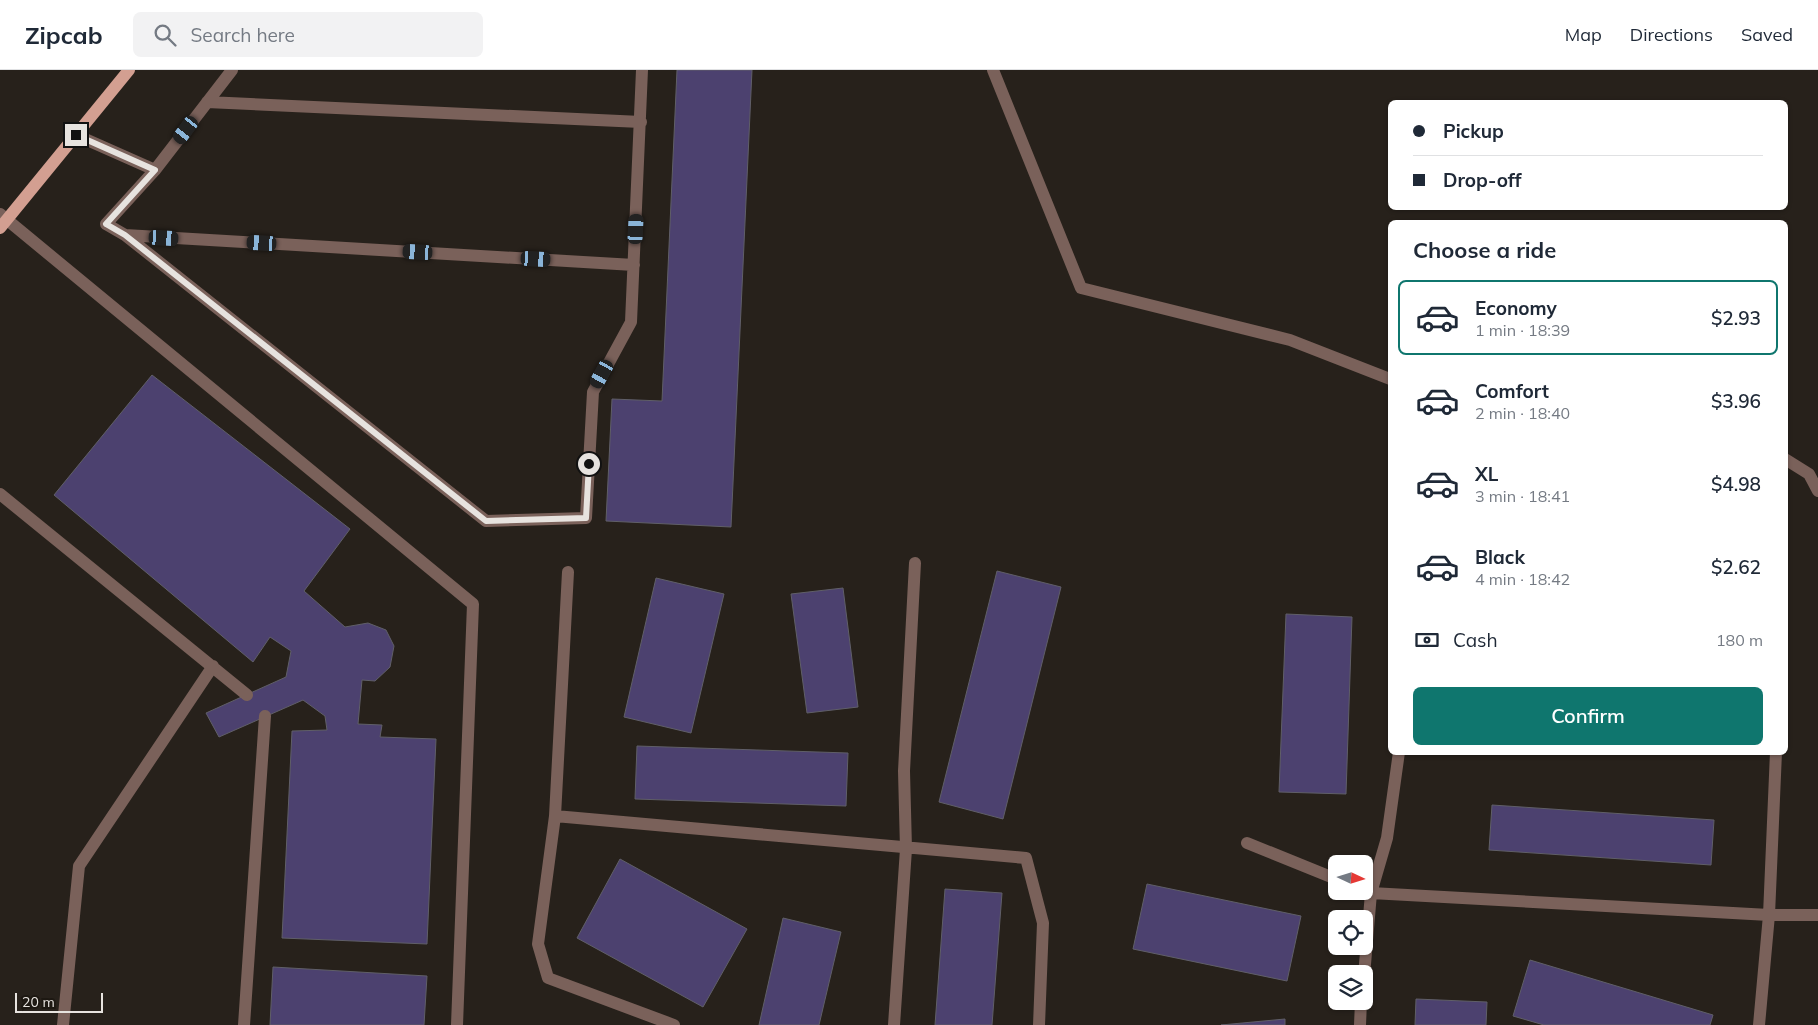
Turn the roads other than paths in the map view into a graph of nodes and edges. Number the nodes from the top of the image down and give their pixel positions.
1 (129, 70) edge
2 (232, 70) edge
3 (642, 70) edge
4 (993, 70) edge
5 (207, 102) junction
6 (641, 122) junction
7 (76, 135) junction
8 (155, 170) junction
9 (2, 221) edge
10 (125, 235) junction
11 (634, 265) junction
12 (1388, 378) edge
13 (1788, 461) edge
14 (1818, 491) edge
15 (0, 494) edge
16 (915, 562) dead end
17 (568, 572) dead end
18 (213, 666) junction
19 (247, 695) dead end
20 (265, 716) dead end
21 (1399, 755) edge
22 (1776, 755) edge
23 (555, 816) junction
24 (1247, 844) dead end
25 (906, 849) junction
26 (1373, 875) edge
27 (1328, 876) edge
28 (1373, 891) edge
29 (1367, 900) edge
30 (1769, 915) junction
31 (1818, 915) edge
32 (1364, 965) edge
33 (1361, 1010) edge
34 (63, 1025) edge
35 (244, 1025) edge
36 (457, 1025) edge
37 (674, 1025) edge
38 (894, 1025) edge
39 (1039, 1025) edge
40 (1360, 1025) edge
41 (1760, 1025) edge

1 - 7 main road
2 - 5 lane
3 - 6 lane
4 - 12 lane
5 - 6 lane
5 - 8 lane
6 - 11 lane
7 - 8 lane
7 - 9 main road
8 - 10 lane
9 - 36 lane
10 - 11 lane
10 - 11 lane
13 - 14 lane
15 - 18 lane
16 - 25 lane
17 - 23 lane
18 - 19 lane
18 - 34 lane
20 - 35 lane
21 - 26 lane
22 - 30 lane
23 - 25 lane
23 - 37 lane
24 - 27 lane
25 - 38 lane
25 - 39 lane
28 - 30 lane
29 - 32 lane
30 - 31 lane
30 - 41 lane
33 - 40 lane

